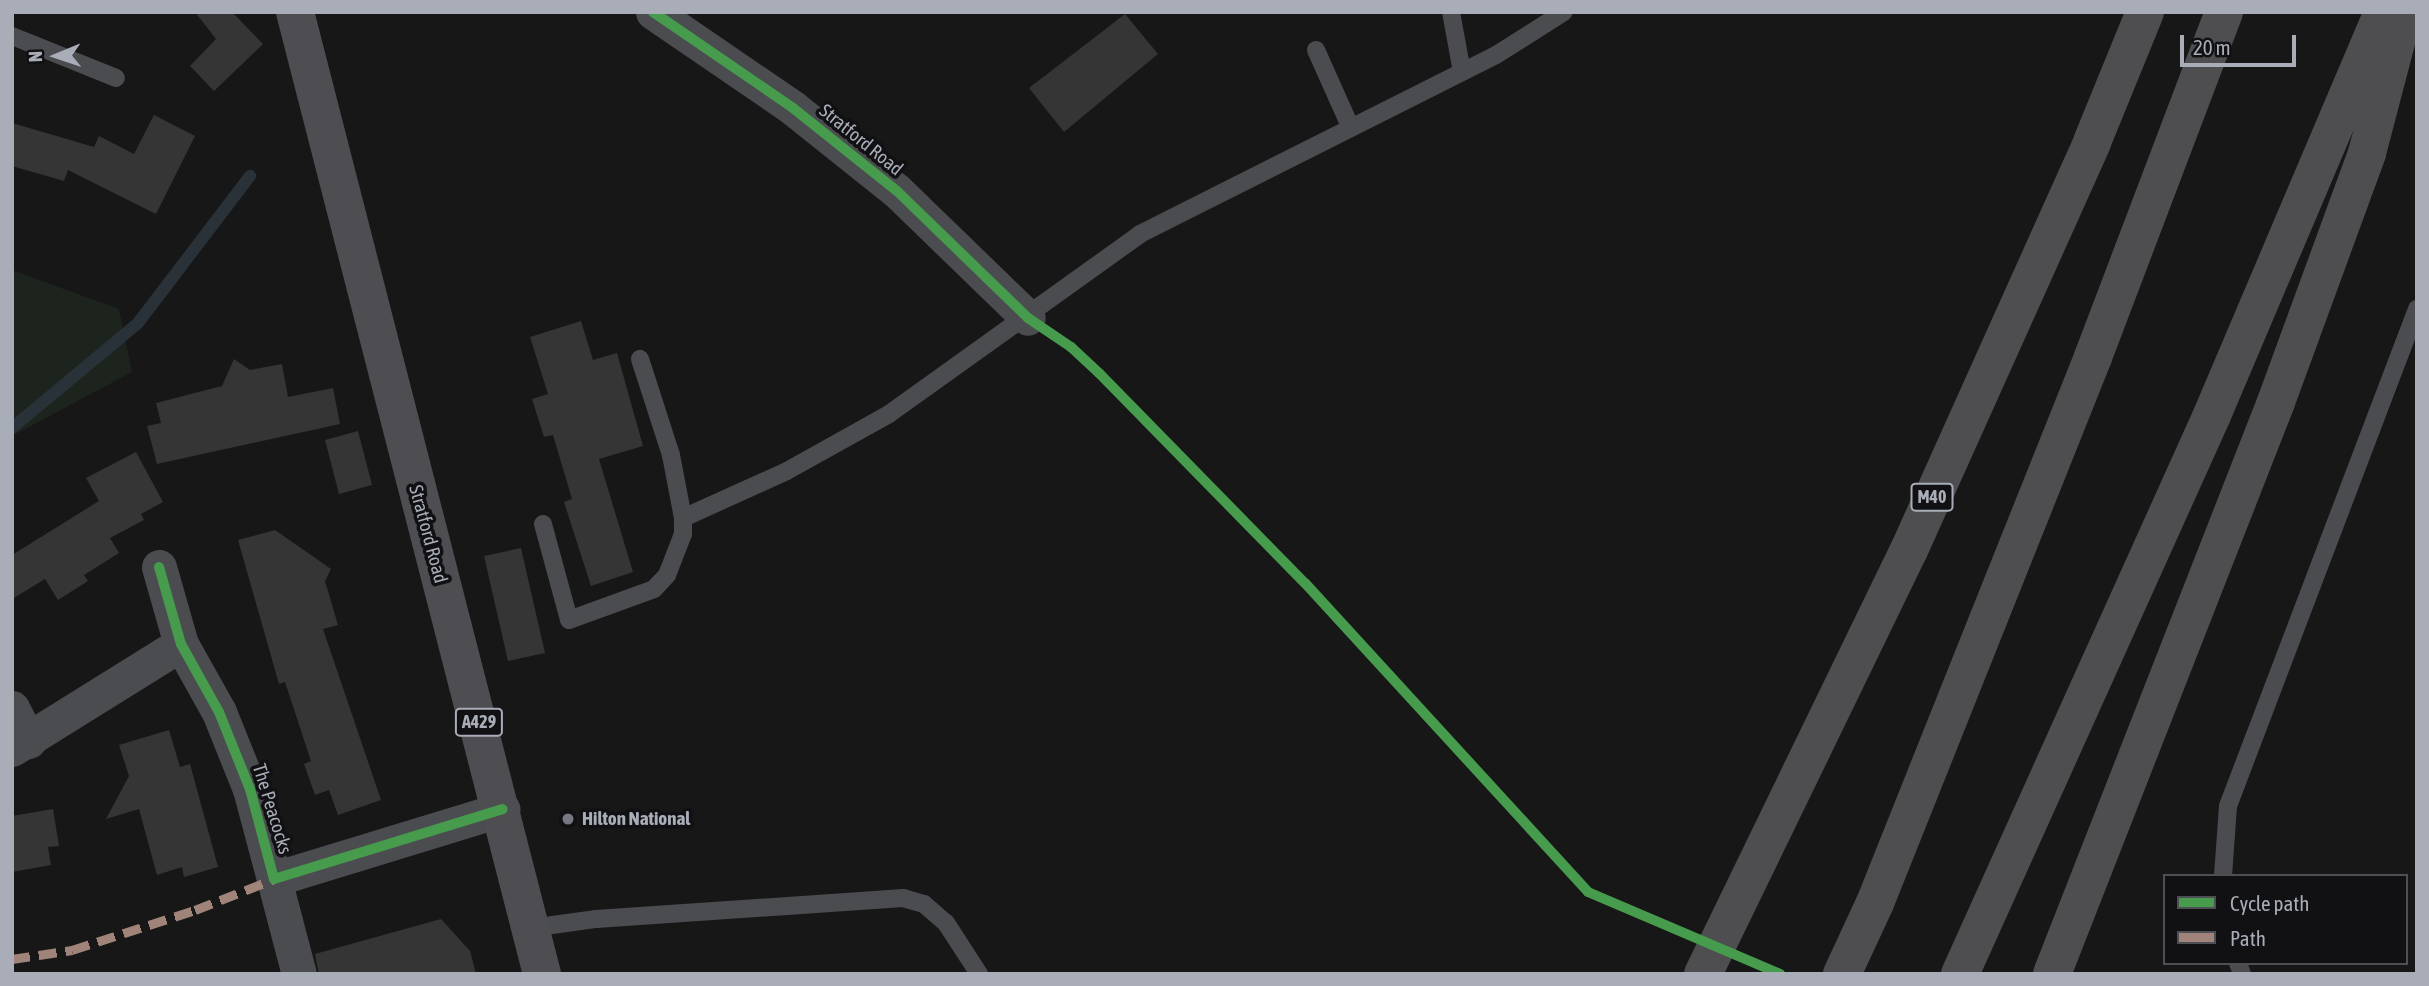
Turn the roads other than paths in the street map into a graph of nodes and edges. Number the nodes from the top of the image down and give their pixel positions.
1 (295, 12) edge
2 (653, 12) edge
3 (1451, 12) edge
4 (1564, 12) edge
5 (2145, 12) edge
6 (2224, 12) edge
7 (2383, 12) edge
8 (2404, 12) edge
9 (12, 36) edge
10 (1316, 50) dead end
11 (1462, 72) junction
12 (116, 78) dead end
13 (1350, 126) junction
14 (2417, 309) edge
15 (1028, 318) junction
16 (640, 359) dead end
17 (683, 518) junction
18 (542, 524) dead end
19 (159, 568) dead end
20 (181, 644) junction
21 (12, 708) edge
22 (21, 745) edge
23 (503, 809) junction
24 (2223, 874) edge
25 (274, 878) junction
26 (531, 928) junction
27 (299, 974) edge
28 (542, 974) edge
29 (979, 974) edge
30 (1703, 974) edge
31 (1842, 974) edge
32 (1961, 974) edge
33 (2052, 974) edge

1 - 23 highway, Stratford Road / A429
2 - 15 street, Stratford Road
3 - 11 lane
4 - 11 lane
5 - 30 highway, M40
6 - 31 highway
7 - 32 highway
8 - 33 highway
9 - 12 lane
10 - 13 lane
11 - 13 lane
13 - 15 lane
14 - 24 lane
15 - 17 lane
16 - 17 lane
17 - 18 lane
19 - 20 street, The Peacocks
20 - 22 street
20 - 25 street, The Peacocks
21 - 22 street
23 - 25 street, The Peacocks
23 - 26 highway, Stratford Road / A429
25 - 27 street, The Peacocks
26 - 28 highway, Stratford Road / A429
26 - 29 lane

